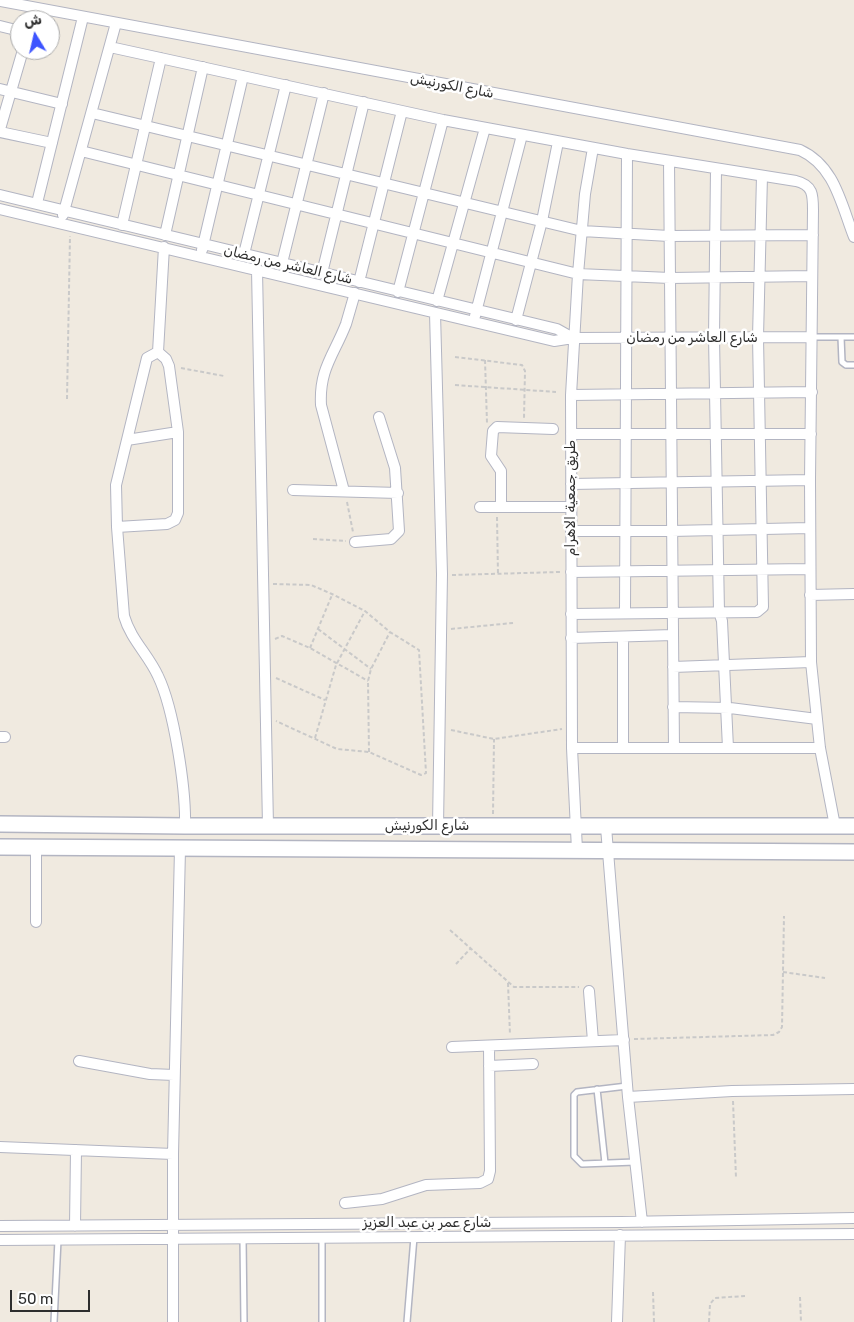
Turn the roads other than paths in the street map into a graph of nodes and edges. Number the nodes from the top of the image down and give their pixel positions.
1 (0, 1) edge
2 (83, 17) junction
3 (116, 23) junction
4 (110, 48) junction
5 (161, 58) junction
6 (19, 60) edge
7 (203, 67) junction
8 (243, 76) junction
9 (286, 85) junction
10 (0, 89) edge
11 (11, 92) junction
12 (324, 93) junction
13 (364, 102) junction
14 (62, 104) junction
15 (402, 111) junction
16 (92, 113) junction
17 (443, 120) junction
18 (146, 126) junction
19 (485, 128) junction
20 (0, 130) edge
21 (522, 135) junction
22 (188, 136) junction
23 (558, 142) junction
24 (52, 143) junction
25 (227, 145) junction
26 (593, 148) junction
27 (81, 151) junction
28 (627, 154) junction
29 (268, 155) junction
30 (668, 161) junction
31 (306, 164) junction
32 (136, 165) junction
33 (716, 169) junction
34 (346, 174) junction
35 (178, 175) junction
36 (762, 176) junction
37 (384, 183) junction
38 (218, 185) junction
39 (424, 193) junction
40 (0, 195) edge
41 (258, 195) junction
42 (464, 202) junction
43 (36, 203) junction
44 (297, 204) junction
45 (0, 209) edge
46 (64, 211) junction
47 (502, 212) junction
48 (336, 214) junction
49 (542, 221) junction
50 (374, 223) junction
51 (66, 224) junction
52 (122, 225) junction
53 (582, 231) junction
54 (414, 233) junction
55 (626, 234) junction
56 (165, 235) junction
57 (669, 236) junction
58 (715, 236) junction
59 (813, 236) junction
60 (760, 237) junction
61 (854, 237) edge
62 (453, 243) junction
63 (204, 244) junction
64 (164, 247) junction
65 (492, 252) junction
66 (244, 254) junction
67 (201, 256) junction
68 (531, 262) junction
69 (282, 263) junction
70 (257, 270) junction
71 (322, 273) junction
72 (578, 274) junction
73 (626, 276) junction
74 (812, 276) junction
75 (670, 278) junction
76 (715, 278) junction
77 (760, 278) junction
78 (359, 282) junction
79 (398, 292) junction
80 (354, 294) junction
81 (437, 301) junction
82 (477, 310) junction
83 (435, 313) junction
84 (516, 320) junction
85 (474, 322) junction
86 (758, 337) junction
87 (812, 337) junction
88 (841, 337) junction
89 (854, 337) edge
90 (573, 338) junction
91 (626, 338) junction
92 (670, 338) junction
93 (714, 338) junction
94 (158, 352) junction
95 (854, 366) edge
96 (812, 392) junction
97 (760, 393) junction
98 (715, 394) junction
99 (571, 395) junction
100 (670, 395) junction
101 (625, 396) junction
102 (379, 418) dead end
103 (553, 429) dead end
104 (178, 432) junction
105 (571, 434) junction
106 (625, 434) junction
107 (670, 434) junction
108 (716, 434) junction
109 (760, 434) junction
110 (811, 434) junction
111 (127, 440) junction
112 (810, 480) junction
113 (762, 481) junction
114 (671, 482) junction
115 (717, 482) junction
116 (625, 483) junction
117 (571, 484) junction
118 (292, 490) dead end
119 (344, 491) junction
120 (398, 493) junction
121 (480, 507) dead end
122 (499, 507) junction
123 (571, 507) junction
124 (117, 527) junction
125 (810, 528) junction
126 (718, 530) junction
127 (762, 530) junction
128 (571, 531) junction
129 (626, 531) junction
130 (672, 531) junction
131 (355, 542) road end
132 (809, 569) junction
133 (672, 570) junction
134 (718, 570) junction
135 (763, 570) junction
136 (625, 571) junction
137 (571, 572) junction
138 (854, 594) edge
139 (810, 596) junction
140 (719, 612) junction
141 (625, 613) junction
142 (672, 613) junction
143 (571, 614) junction
144 (673, 635) junction
145 (623, 636) junction
146 (571, 638) junction
147 (811, 662) junction
148 (724, 665) junction
149 (673, 667) junction
150 (673, 707) junction
151 (726, 708) junction
152 (817, 719) junction
153 (572, 748) junction
154 (623, 748) junction
155 (674, 748) junction
156 (728, 748) junction
157 (820, 748) junction
158 (0, 824) edge
159 (154, 826) junction
160 (185, 826) junction
161 (268, 826) junction
162 (438, 826) junction
163 (835, 826) junction
164 (854, 826) edge
165 (576, 827) junction
166 (606, 827) junction
167 (0, 847) edge
168 (36, 848) junction
169 (153, 848) junction
170 (180, 849) junction
171 (577, 850) junction
172 (608, 850) junction
173 (854, 852) edge
174 (36, 922) dead end
175 (589, 991) road end
176 (624, 1040) junction
177 (593, 1041) junction
178 (488, 1046) junction
179 (452, 1047) dead end
180 (79, 1061) dead end
181 (533, 1064) dead end
182 (489, 1066) junction
183 (174, 1076) junction
184 (628, 1086) junction
185 (597, 1089) junction
186 (854, 1089) edge
187 (628, 1096) junction
188 (0, 1147) edge
189 (76, 1150) junction
190 (172, 1154) junction
191 (636, 1162) junction
192 (605, 1163) junction
193 (345, 1203) dead end
194 (854, 1218) edge
195 (819, 1219) junction
196 (642, 1222) junction
197 (414, 1223) junction
198 (173, 1225) junction
199 (0, 1226) edge
200 (75, 1226) junction
201 (818, 1234) junction
202 (854, 1234) edge
203 (620, 1235) junction
204 (414, 1237) junction
205 (244, 1238) junction
206 (322, 1238) junction
207 (174, 1239) junction
208 (0, 1240) edge
209 (58, 1240) junction
210 (54, 1322) edge
211 (173, 1322) edge
212 (244, 1322) edge
213 (322, 1322) edge
214 (408, 1322) edge
215 (617, 1322) edge

1 - 2 street, شارع الكورنيش
2 - 3 street, شارع الكورنيش
2 - 14 street
3 - 4 street
3 - 61 street, شارع الكورنيش
4 - 5 street
4 - 16 street
5 - 7 street
5 - 18 street
6 - 11 street
7 - 8 street
7 - 22 street
8 - 9 street
8 - 25 street
9 - 12 street
9 - 29 street
10 - 11 street
11 - 14 street
11 - 20 street
12 - 13 street
12 - 31 street
13 - 15 street
13 - 34 street
14 - 24 street
15 - 17 street
15 - 37 street
16 - 18 street
16 - 27 street
17 - 19 street
17 - 39 street
18 - 22 street
18 - 32 street
19 - 21 street
19 - 42 street
20 - 24 street
21 - 23 street
21 - 47 street
22 - 25 street
22 - 35 street
23 - 26 street
23 - 49 street
24 - 43 street
25 - 29 street
25 - 38 street
26 - 28 street
26 - 53 street, طريق جمعية الاهرام
27 - 32 street
27 - 46 street
28 - 30 street
28 - 55 street
29 - 31 street
29 - 41 street
30 - 33 street
30 - 57 street
31 - 34 street
31 - 44 street
32 - 35 street
32 - 52 street
33 - 36 street
33 - 58 street
34 - 37 street
34 - 48 street
35 - 38 street
35 - 56 street
36 - 59 street
36 - 60 street
37 - 39 street
37 - 50 street
38 - 41 street
38 - 63 street
39 - 42 street
39 - 54 street
40 - 43 street, شارع العاشر من رمضان
41 - 44 street
41 - 66 street
42 - 47 street
42 - 62 street
43 - 46 street, شارع العاشر من رمضان
44 - 48 street
44 - 69 street
45 - 51 street, شارع العاشر من رمضان
46 - 51 street
46 - 52 street, شارع العاشر من رمضان
47 - 49 street
47 - 65 street
48 - 50 street
48 - 71 street
49 - 53 street
49 - 68 street
50 - 54 street
50 - 78 street
51 - 64 street, شارع العاشر من رمضان
52 - 56 street, شارع العاشر من رمضان
53 - 55 street
53 - 72 street, طريق جمعية الاهرام
54 - 62 street
54 - 79 street
55 - 57 street
55 - 73 street
56 - 63 street, شارع العاشر من رمضان
57 - 58 street
57 - 75 street
58 - 60 street
58 - 76 street
59 - 60 street
59 - 74 street
60 - 77 street
62 - 65 street
62 - 81 street
63 - 66 street, شارع العاشر من رمضان
63 - 67 street
64 - 67 street, شارع العاشر من رمضان
64 - 94 street
65 - 68 street
65 - 82 street
66 - 69 street, شارع العاشر من رمضان
67 - 70 street, شارع العاشر من رمضان
68 - 72 street
68 - 84 street
69 - 71 street, شارع العاشر من رمضان
70 - 80 street, شارع العاشر من رمضان
70 - 161 street
71 - 78 street, شارع العاشر من رمضان
72 - 73 street
72 - 90 street, طريق جمعية الاهرام
73 - 75 street
73 - 91 street
74 - 77 street
74 - 87 street
75 - 76 street
75 - 92 street
76 - 77 street
76 - 93 street
77 - 86 street
78 - 79 street, شارع العاشر من رمضان
79 - 81 street, شارع العاشر من رمضان
80 - 83 street, شارع العاشر من رمضان
80 - 119 street
81 - 82 street, شارع العاشر من رمضان
82 - 84 street, شارع العاشر من رمضان
82 - 85 street
83 - 85 street, شارع العاشر من رمضان
83 - 162 street
84 - 90 street, شارع العاشر من رمضان
85 - 90 street, شارع العاشر من رمضان
86 - 87 street, شارع العاشر من رمضان
86 - 93 street, شارع العاشر من رمضان
86 - 97 street
87 - 88 lane
87 - 96 street
88 - 89 lane
88 - 95 lane
90 - 91 street, شارع العاشر من رمضان
90 - 99 street, طريق جمعية الاهرام
91 - 92 street, شارع العاشر من رمضان
91 - 101 street
92 - 93 street, شارع العاشر من رمضان
92 - 100 street
93 - 98 street
94 - 104 street
94 - 111 street
96 - 97 street
96 - 110 street
97 - 98 street
97 - 109 street
98 - 100 street
98 - 108 street
99 - 101 street
99 - 105 street, طريق جمعية الاهرام
100 - 101 street
100 - 107 street
101 - 106 street
102 - 120 street
103 - 122 street
104 - 111 street
104 - 124 street
105 - 106 street
105 - 117 street, طريق جمعية الاهرام
106 - 107 street
106 - 116 street
107 - 108 street
107 - 114 street
108 - 109 street
108 - 115 street
109 - 110 street
109 - 113 street
110 - 112 street
111 - 124 street
112 - 113 street
112 - 125 street
113 - 115 street
113 - 127 street
114 - 115 street
114 - 116 street
114 - 130 street
115 - 126 street
116 - 117 street
116 - 129 street
117 - 123 street, طريق جمعية الاهرام
118 - 119 street
119 - 120 street
120 - 131 street
121 - 122 street
122 - 123 street
123 - 128 street, طريق جمعية الاهرام
124 - 160 street
125 - 127 street
125 - 132 street
126 - 127 street
126 - 130 street
126 - 134 street
127 - 135 street
128 - 129 street
128 - 137 street, طريق جمعية الاهرام
129 - 130 street
129 - 136 street
130 - 133 street
132 - 135 street
132 - 139 street
133 - 134 street
133 - 136 street
133 - 142 street
134 - 135 street
134 - 140 street
135 - 140 street
136 - 137 street
136 - 141 street
137 - 143 street, طريق جمعية الاهرام
138 - 139 street
139 - 147 street
140 - 142 street
140 - 148 street
141 - 142 street
141 - 143 street
142 - 144 street
143 - 146 street, طريق جمعية الاهرام
144 - 145 street
144 - 149 street
145 - 146 street
145 - 154 street
146 - 153 street, طريق جمعية الاهرام
147 - 148 street
147 - 152 street
148 - 149 street
148 - 151 street
149 - 150 street
150 - 151 street
150 - 155 street
151 - 152 street
151 - 156 street
152 - 157 street
153 - 154 street
153 - 165 street, طريق جمعية الاهرام
154 - 155 street
155 - 156 street
156 - 157 street
157 - 163 street
158 - 159 main road, شارع الكورنيش
159 - 160 main road, شارع الكورنيش
159 - 169 main road
160 - 161 main road, شارع الكورنيش
160 - 170 main road
161 - 162 main road, شارع الكورنيش
162 - 165 main road, شارع الكورنيش
163 - 164 main road, شارع الكورنيش
163 - 166 main road, شارع الكورنيش
165 - 166 main road, شارع الكورنيش
165 - 171 street, طريق جمعية الاهرام
166 - 172 street
167 - 168 main road, شارع الكورنيش
168 - 169 main road, شارع الكورنيش
168 - 174 street
169 - 170 main road, شارع الكورنيش
170 - 171 main road, شارع الكورنيش
170 - 183 street
171 - 172 main road, شارع الكورنيش
172 - 173 main road, شارع الكورنيش
172 - 176 street
175 - 177 street
176 - 177 street
176 - 184 street
177 - 178 street
178 - 179 street
178 - 182 street
180 - 183 street
181 - 182 street
182 - 193 street
183 - 190 street
184 - 185 lane
184 - 187 street
185 - 192 lane
185 - 192 lane
186 - 187 street
187 - 191 street
188 - 189 street
189 - 190 street
189 - 200 street
190 - 198 street
191 - 192 lane
191 - 196 street
194 - 195 street, شارع عمر بن عبد العزيز
195 - 196 street, شارع عمر بن عبد العزيز
195 - 201 street
196 - 197 street, شارع عمر بن عبد العزيز
197 - 198 street, شارع عمر بن عبد العزيز
197 - 204 street
198 - 200 street, شارع عمر بن عبد العزيز
198 - 207 street
199 - 200 street, شارع عمر بن عبد العزيز
201 - 202 street, شارع عمر بن عبد العزيز
201 - 203 street, شارع عمر بن عبد العزيز
203 - 204 street, شارع عمر بن عبد العزيز
203 - 215 street
204 - 206 street, شارع عمر بن عبد العزيز
204 - 214 lane
205 - 206 street, شارع عمر بن عبد العزيز
205 - 207 street, شارع عمر بن عبد العزيز
205 - 212 lane
206 - 213 lane
207 - 209 street, شارع عمر بن عبد العزيز
207 - 211 street
208 - 209 street, شارع عمر بن عبد العزيز
209 - 210 lane

